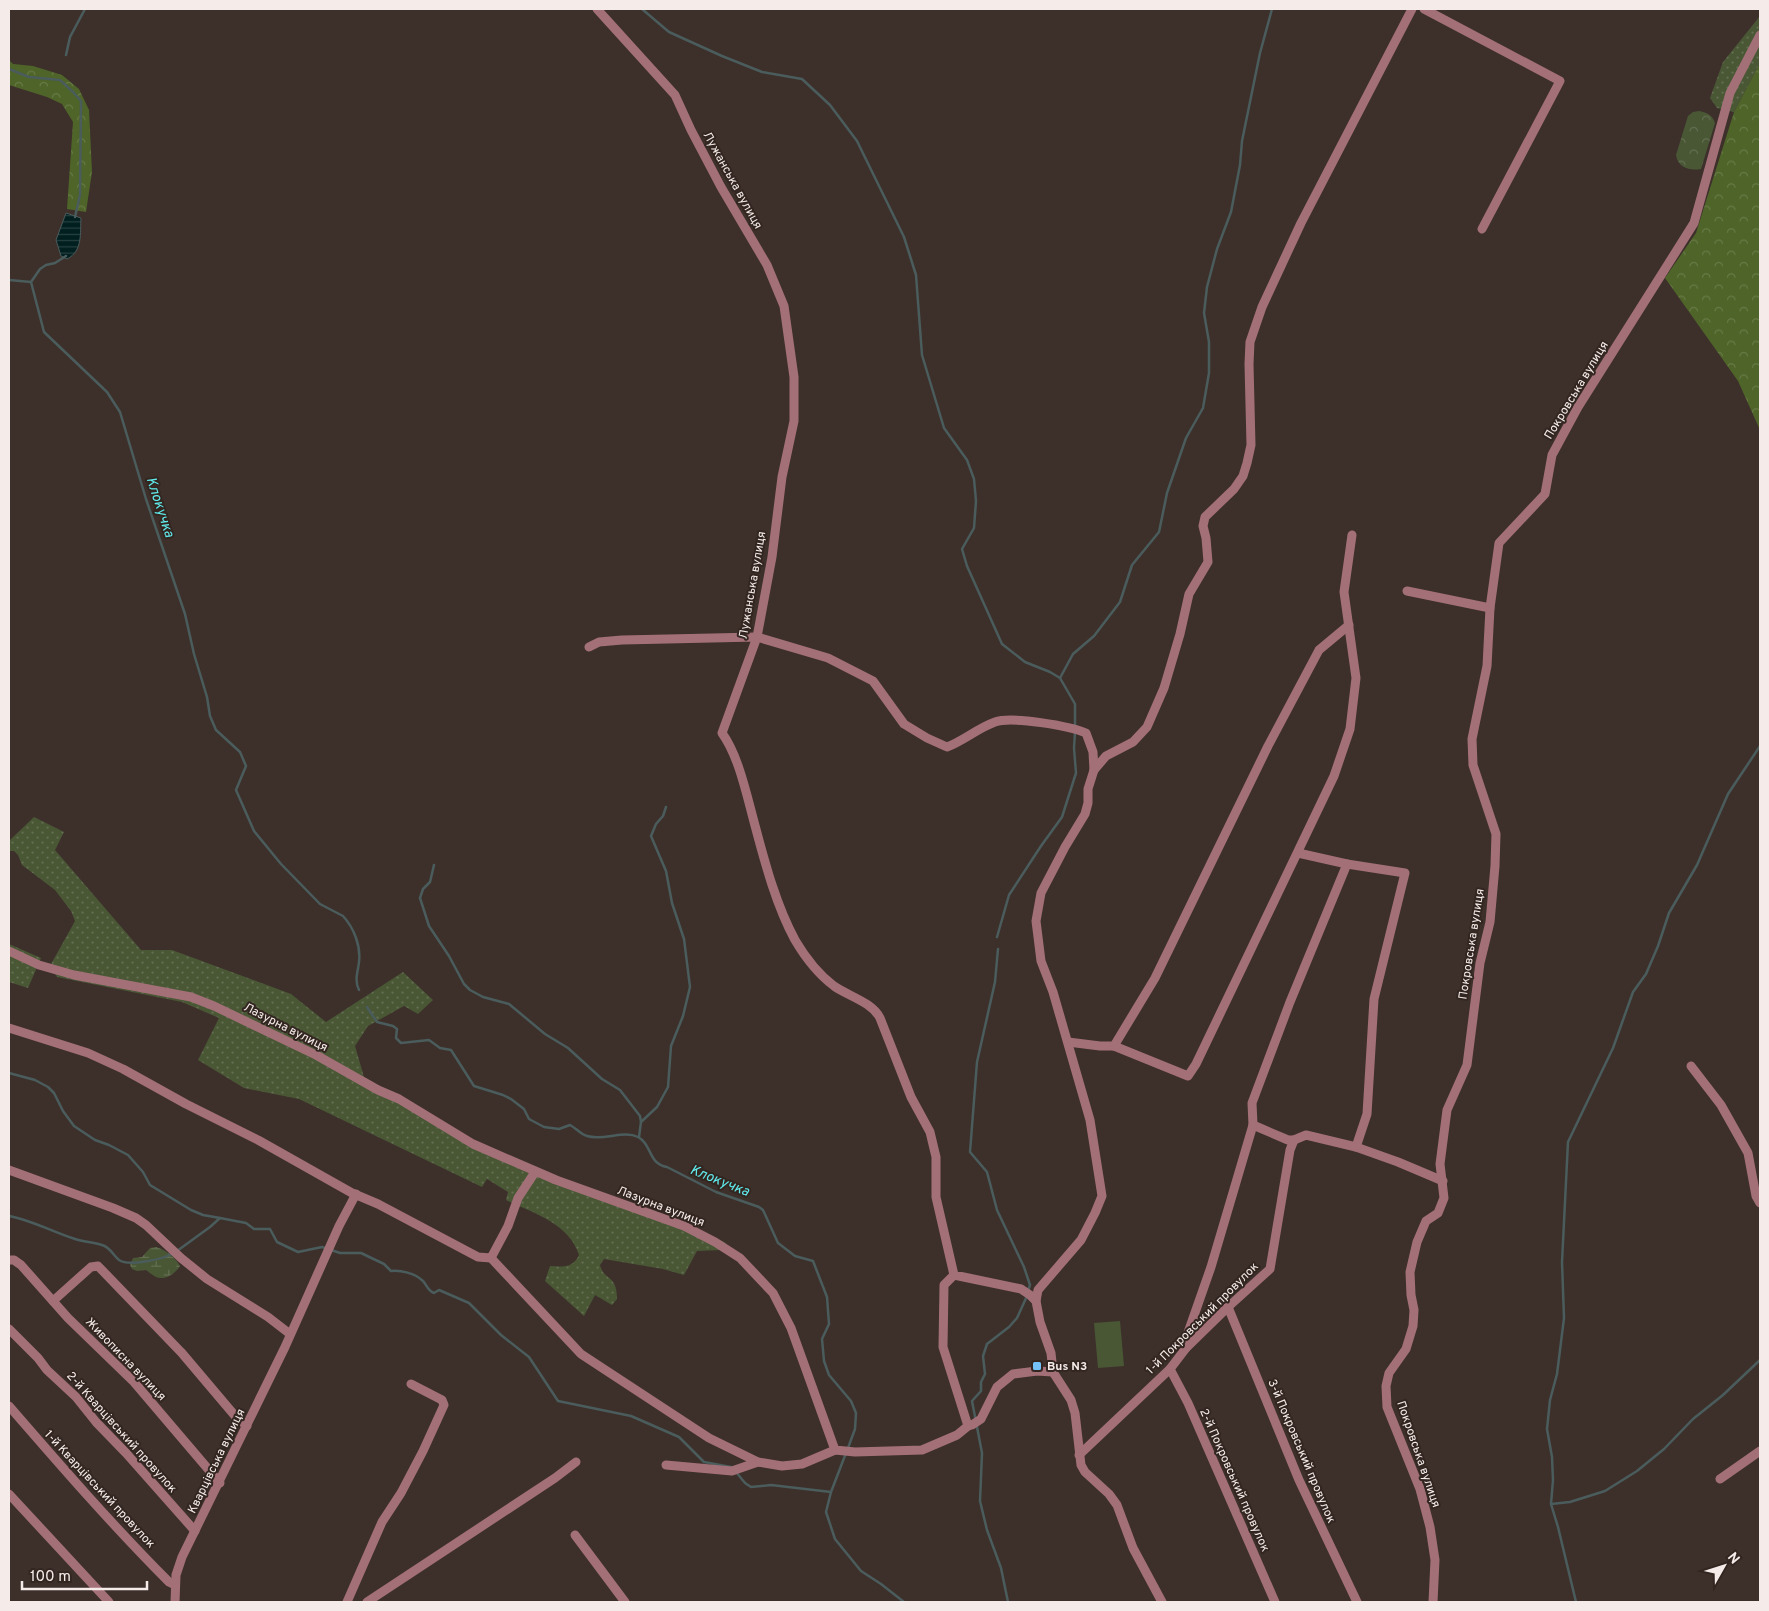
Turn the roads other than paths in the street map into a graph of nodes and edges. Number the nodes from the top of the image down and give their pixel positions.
1 (597, 9) edge
2 (1412, 9) edge
3 (1424, 9) edge
4 (1760, 35) edge
5 (1482, 229) dead end
6 (1352, 535) dead end
7 (1407, 591) dead end
8 (1490, 608) junction
9 (1349, 626) junction
10 (758, 637) junction
11 (589, 646) dead end
12 (1094, 770) junction
13 (1298, 853) junction
14 (1347, 864) junction
15 (9, 951) edge
16 (9, 1028) edge
17 (1068, 1042) junction
18 (1114, 1046) junction
19 (1691, 1066) dead end
20 (1253, 1125) junction
21 (1294, 1140) junction
22 (1356, 1147) junction
23 (9, 1170) edge
24 (535, 1172) junction
25 (1443, 1181) junction
26 (356, 1194) junction
27 (1760, 1203) edge
28 (491, 1258) junction
29 (9, 1260) edge
30 (954, 1275) junction
31 (1033, 1298) junction
32 (53, 1301) junction
33 (1228, 1307) junction
34 (9, 1330) edge
35 (290, 1334) junction
36 (1186, 1348) junction
37 (1170, 1369) junction
38 (1053, 1372) junction
39 (411, 1384) dead end
40 (9, 1406) edge
41 (970, 1425) junction
42 (247, 1426) junction
43 (839, 1451) junction
44 (1760, 1451) edge
45 (1079, 1455) junction
46 (576, 1462) dead end
47 (758, 1462) junction
48 (666, 1465) dead end
49 (1720, 1478) dead end
50 (220, 1483) junction
51 (9, 1494) edge
52 (195, 1531) junction
53 (575, 1536) dead end
54 (175, 1585) junction
55 (110, 1602) edge
56 (175, 1602) edge
57 (347, 1602) edge
58 (367, 1602) edge
59 (625, 1602) edge
60 (1162, 1602) edge
61 (1275, 1602) edge
62 (1357, 1602) edge
63 (1433, 1602) edge

1 - 10 street, Лужанська вулиця
2 - 12 street
3 - 5 street
4 - 8 street, Покровська вулиця
6 - 9 street
7 - 8 street
8 - 25 street, Покровська вулиця
9 - 13 street
9 - 18 street
10 - 11 street
10 - 12 street
10 - 30 street, Лужанська вулиця
12 - 17 street
13 - 14 street
13 - 18 street
14 - 20 street
14 - 22 street
15 - 24 street, Лазурна вулиця
16 - 26 street
17 - 18 street
17 - 31 street
19 - 27 street
20 - 21 street
20 - 36 street
21 - 22 street
21 - 33 street, 1-й Покровський провулок
22 - 25 street
23 - 35 street
24 - 28 street
24 - 43 street, Лазурна вулиця
25 - 63 street, Покровська вулиця
26 - 28 street
26 - 35 street, Кварцівська вулиця
28 - 47 street
29 - 32 street, Живописна вулиця
30 - 31 street
30 - 41 street
31 - 38 street
32 - 42 street
32 - 50 street, Живописна вулиця
33 - 36 street, 1-й Покровський провулок
33 - 62 street, 3-й Покровський провулок
34 - 52 street, 2-й Кварцівський провулок
35 - 42 street, Кварцівська вулиця
36 - 37 street, 1-й Покровський провулок
37 - 45 street, 1-й Покровський провулок
37 - 61 street, 2-й Покровський провулок
38 - 41 street
38 - 45 street
39 - 57 street
40 - 54 street, 1-й Кварцівський провулок
41 - 43 street
42 - 50 street, Кварцівська вулиця
43 - 47 street
44 - 49 street
45 - 60 street
46 - 58 street
47 - 48 street
50 - 52 street, Кварцівська вулиця
51 - 55 street
52 - 54 street, Кварцівська вулиця
53 - 59 street
54 - 56 street, Кварцівська вулиця

